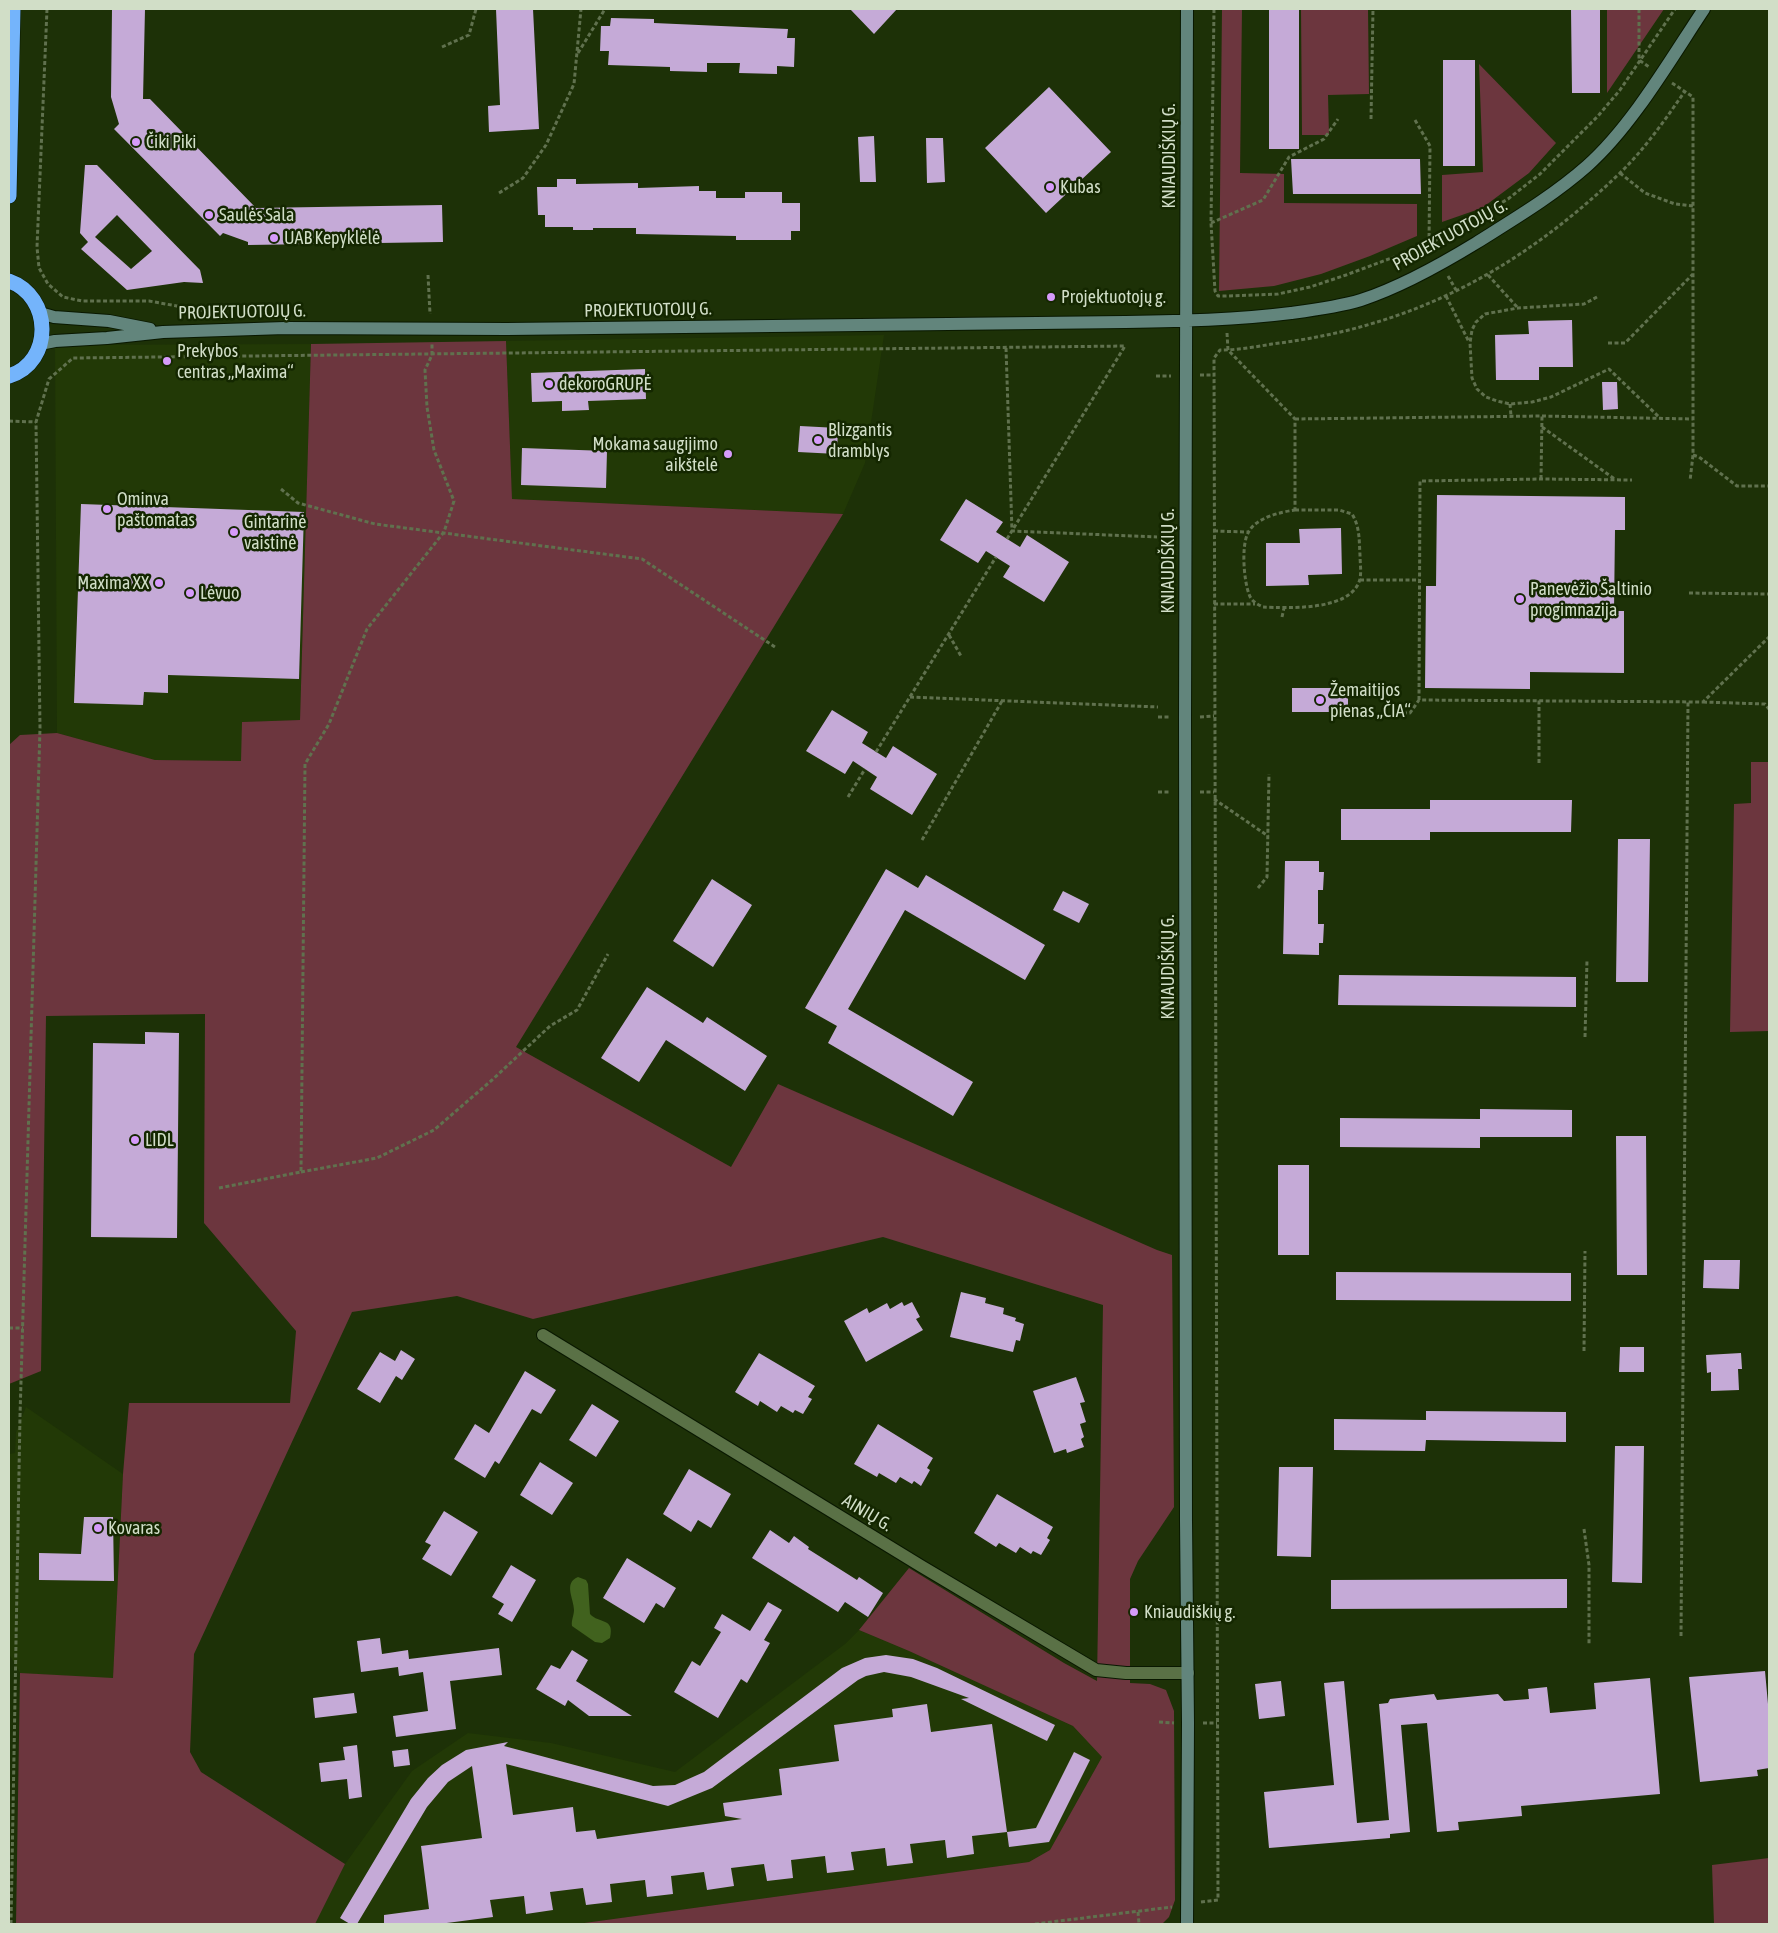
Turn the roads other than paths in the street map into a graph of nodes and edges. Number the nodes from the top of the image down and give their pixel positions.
1 (13, 9) edge
2 (1187, 9) edge
3 (1704, 9) edge
4 (9, 196) edge
5 (10, 278) edge
6 (40, 313) junction
7 (1187, 321) junction
8 (163, 332) junction
9 (40, 344) junction
10 (10, 378) edge
11 (543, 1336) dead end
12 (1188, 1673) junction
13 (1187, 1924) edge

1 - 4 highway
2 - 7 main road, KNIAUDIŠKIŲ G.
3 - 7 main road, PROJEKTUOTOJŲ G.
5 - 6 highway
6 - 8 main road, PROJEKTUOTOJŲ G.
6 - 9 highway
7 - 8 main road, PROJEKTUOTOJŲ G.
7 - 12 main road, KNIAUDIŠKIŲ G.
8 - 9 main road, PROJEKTUOTOJŲ G.
9 - 10 highway
11 - 12 street, AINIŲ G.
12 - 13 main road, KNIAUDIŠKIŲ G.

